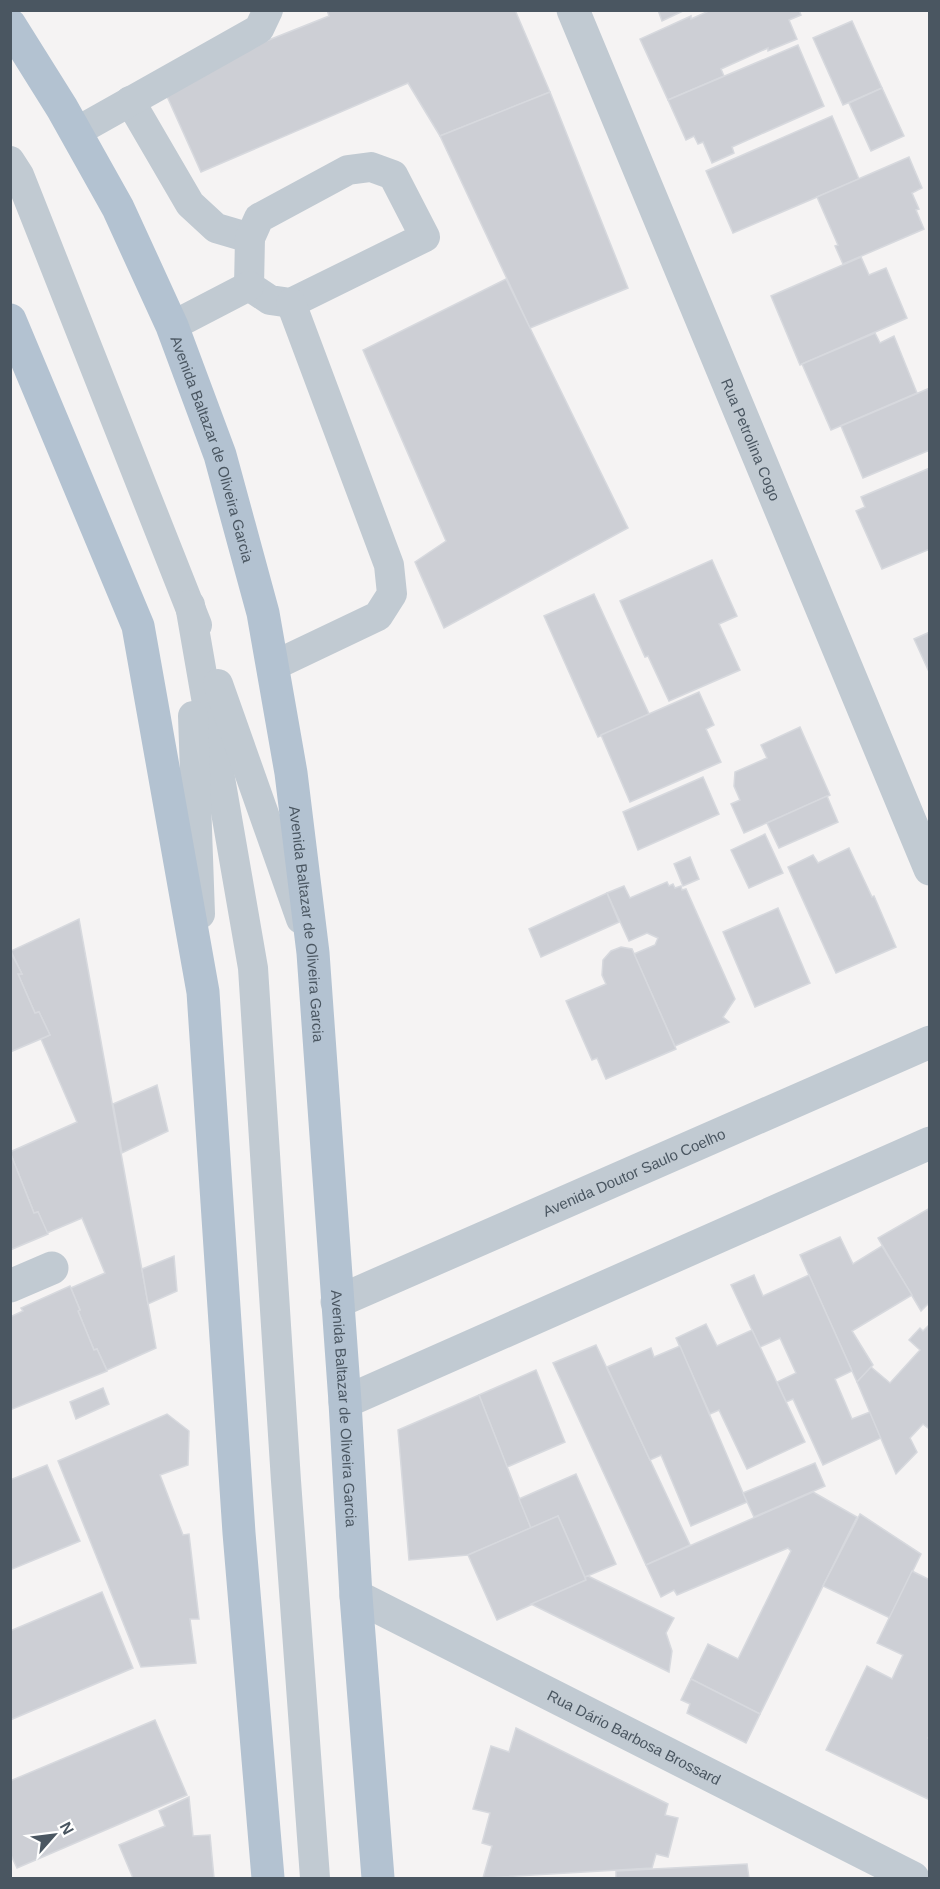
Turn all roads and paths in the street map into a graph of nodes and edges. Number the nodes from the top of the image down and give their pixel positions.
1 (268, 10) edge
2 (573, 10) edge
3 (10, 25) edge
4 (130, 102) junction
5 (76, 132) junction
6 (10, 161) edge
7 (250, 238) junction
8 (249, 286) junction
9 (291, 303) junction
10 (12, 326) edge
11 (172, 326) junction
12 (190, 605) junction
13 (273, 666) junction
14 (930, 869) edge
15 (313, 953) junction
16 (203, 992) junction
17 (930, 1042) edge
18 (930, 1143) edge
19 (52, 1268) dead end
20 (10, 1286) edge
21 (337, 1302) junction
22 (345, 1402) junction
23 (356, 1596) junction
24 (268, 1878) edge
25 (315, 1878) edge
26 (378, 1878) edge
27 (914, 1878) edge

1 - 4 lane
2 - 14 street, Rua Petrolina Cogo
3 - 5 main road, Avenida Baltazar de Oliveira Garcia
4 - 5 lane
4 - 7 lane
5 - 11 main road, Avenida Baltazar de Oliveira Garcia
6 - 12 lane
7 - 8 lane
7 - 9 lane
8 - 9 lane
8 - 11 lane
9 - 13 lane
10 - 16 main road
11 - 13 main road, Avenida Baltazar de Oliveira Garcia
12 - 15 lane
12 - 16 lane
12 - 25 lane
13 - 15 main road, Avenida Baltazar de Oliveira Garcia
15 - 21 main road, Avenida Baltazar de Oliveira Garcia
16 - 24 main road
17 - 21 street, Avenida Doutor Saulo Coelho
18 - 22 street
19 - 20 street
21 - 22 main road, Avenida Baltazar de Oliveira Garcia
22 - 23 main road, Avenida Baltazar de Oliveira Garcia
23 - 26 main road, Avenida Baltazar de Oliveira Garcia
23 - 27 street, Rua Dário Barbosa Brossard

